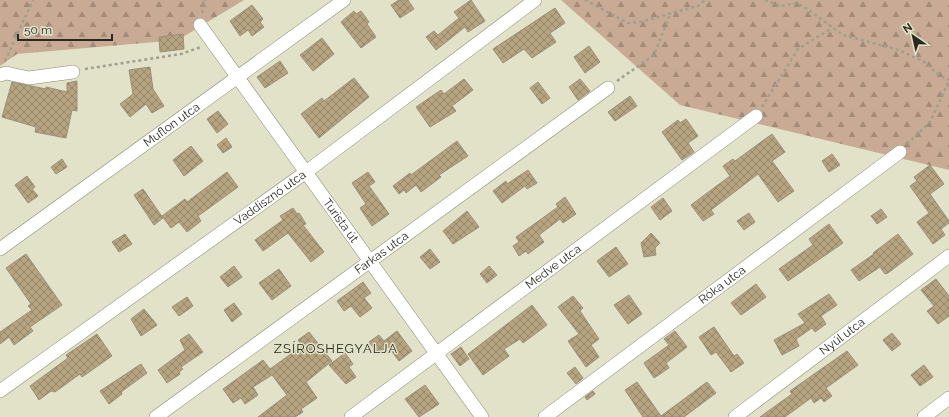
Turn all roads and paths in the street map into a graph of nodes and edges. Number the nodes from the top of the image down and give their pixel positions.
1 (33, 0) edge
2 (344, 0) edge
3 (536, 0) edge
4 (585, 0) edge
5 (705, 0) edge
6 (765, 0) edge
7 (670, 14) junction
8 (200, 25) dead end
9 (832, 28) junction
10 (213, 42) junction
11 (74, 72) joint
12 (2, 74) edge
13 (238, 78) junction
14 (949, 81) edge
15 (608, 88) joint
16 (756, 116) joint
17 (900, 152) joint
18 (306, 172) junction
19 (0, 249) edge
20 (949, 256) edge
21 (370, 262) junction
22 (436, 354) junction
23 (0, 391) edge
24 (949, 398) edge
25 (156, 417) edge
26 (351, 417) edge
27 (482, 417) edge
28 (545, 417) edge
29 (735, 417) edge
30 (924, 417) edge

1 - 12 path
2 - 13 street, Muflon utca
3 - 18 street, Vaddisznó utca
4 - 7 path
5 - 7 path
6 - 9 path
7 - 15 path
8 - 10 street, Turista út
9 - 14 path
9 - 16 path
10 - 11 path
10 - 13 street, Turista út
11 - 12 street
13 - 18 street, Turista út
13 - 19 street, Muflon utca
14 - 17 path
15 - 21 street, Farkas utca
16 - 22 street, Medve utca
17 - 28 street, Róka utca
18 - 21 street, Turista út
18 - 23 street, Vaddisznó utca
20 - 29 street, Nyúl utca
21 - 22 street, Turista út
21 - 25 street, Farkas utca
22 - 26 street, Medve utca
22 - 27 street, Turista út
24 - 30 street

